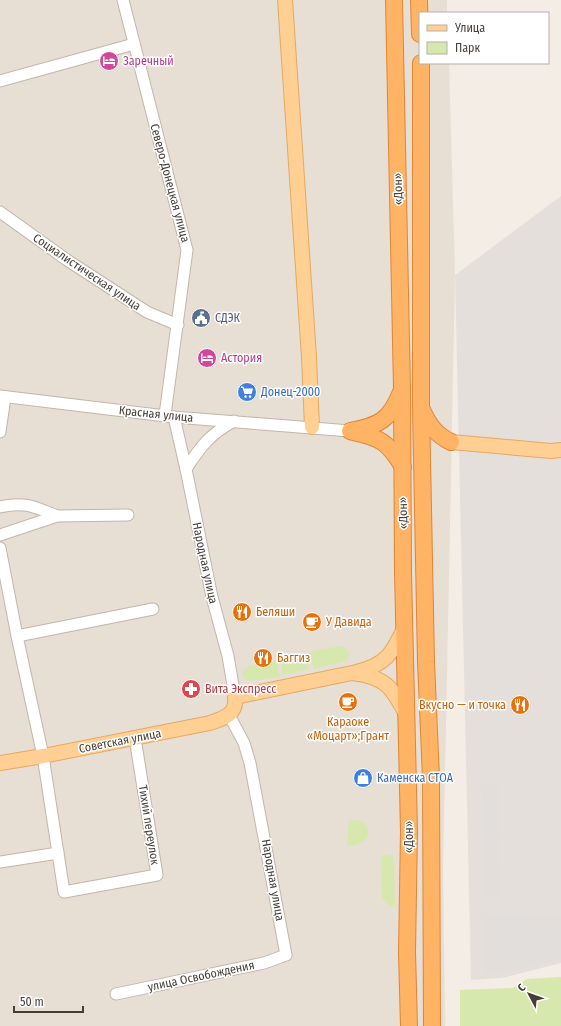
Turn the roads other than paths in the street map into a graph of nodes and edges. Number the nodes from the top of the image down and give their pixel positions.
1 (123, 0) edge
2 (285, 0) edge
3 (394, 0) edge
4 (419, 0) edge
5 (419, 12) edge
6 (134, 44) junction
7 (421, 64) edge
8 (0, 81) edge
9 (0, 212) edge
10 (178, 325) junction
11 (402, 389) junction
12 (2, 396) edge
13 (421, 407) junction
14 (170, 416) junction
15 (234, 421) junction
16 (312, 427) junction
17 (350, 431) junction
18 (0, 432) edge
19 (451, 442) junction
20 (561, 450) edge
21 (403, 467) junction
22 (186, 469) junction
23 (423, 469) junction
24 (0, 507) edge
25 (128, 515) dead end
26 (57, 516) junction
27 (0, 535) edge
28 (0, 548) edge
29 (153, 609) dead end
30 (405, 626) junction
31 (17, 636) junction
32 (352, 673) junction
33 (233, 707) junction
34 (408, 717) junction
35 (136, 738) junction
36 (43, 756) junction
37 (0, 763) edge
38 (58, 854) junction
39 (0, 862) edge
40 (286, 955) joint
41 (116, 994) dead end
42 (409, 1026) edge
43 (432, 1026) edge

1 - 6 street, Северо-Донецкая улица
2 - 16 main road
3 - 11 highway, «Дон»
4 - 5 highway
6 - 8 street
6 - 10 street, Северо-Донецкая улица
7 - 13 highway, «Дон»
9 - 10 street, Социалистическая улица
10 - 14 street, Северо-Донецкая улица
11 - 17 highway
11 - 21 highway, «Дон»
12 - 14 street, Красная улица
12 - 18 street
13 - 19 highway
13 - 23 highway, «Дон»
14 - 15 street, Красная улица
14 - 22 street, Народная улица
15 - 16 street, Красная улица
15 - 22 street
16 - 17 street, Красная улица
17 - 21 highway
19 - 20 main road
19 - 23 highway
21 - 30 highway, «Дон»
22 - 33 street, Народная улица
23 - 43 highway, «Дон»
24 - 26 street
25 - 26 street
26 - 27 street
28 - 31 street, Тихий переулок
29 - 31 street
30 - 32 main road
30 - 34 highway, «Дон»
31 - 36 street, Тихий переулок
32 - 33 main road, Советская улица
32 - 34 main road, Советская улица
33 - 35 main road, Советская улица
33 - 40 street, Народная улица
34 - 42 highway, «Дон»
35 - 36 main road, Советская улица
35 - 38 street, Тихий переулок
36 - 37 main road, Советская улица
36 - 38 street, Тихий переулок
38 - 39 street
40 - 41 street, улица Освобождения

